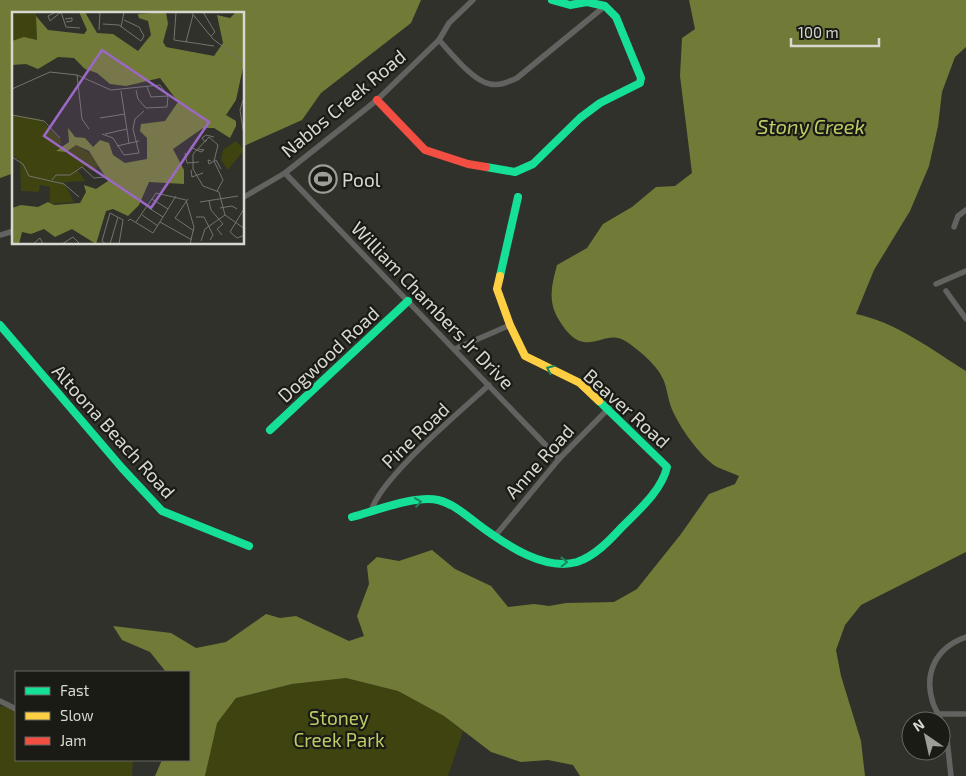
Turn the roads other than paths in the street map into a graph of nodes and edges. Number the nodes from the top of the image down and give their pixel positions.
1 (473, 0) edge
2 (552, 0) edge
3 (605, 6) junction
4 (439, 40) junction
5 (377, 100) junction
6 (285, 173) junction
7 (245, 196) edge
8 (518, 197) dead end
9 (966, 210) edge
10 (954, 227) dead end
11 (966, 271) edge
12 (936, 284) dead end
13 (946, 291) dead end
14 (408, 301) junction
15 (966, 319) edge
16 (0, 324) edge
17 (510, 325) junction
18 (455, 349) junction
19 (489, 385) junction
20 (609, 408) junction
21 (270, 430) dead end
22 (559, 459) junction
23 (371, 512) junction
24 (352, 517) dead end
25 (495, 536) junction
26 (249, 546) dead end
27 (966, 636) edge
28 (0, 701) edge
29 (15, 708) edge
30 (937, 711) edge
31 (951, 714) edge
32 (966, 714) edge
33 (949, 761) edge
34 (951, 776) edge

1 - 4 street, Nabbs Creek Road
2 - 3 street
3 - 4 street
3 - 5 street
4 - 5 street, Nabbs Creek Road
5 - 6 street, Nabbs Creek Road
6 - 7 street, Nabbs Creek Road
6 - 14 street, William Chambers Jr Drive
8 - 17 street, Beaver Road
9 - 10 street
11 - 12 street
13 - 15 street
14 - 18 street, William Chambers Jr Drive
14 - 21 street, Dogwood Road
16 - 26 street, Altoona Beach Road
17 - 18 street
20 -> 17 street, Beaver Road
18 - 19 street, William Chambers Jr Drive
19 - 22 street, William Chambers Jr Drive
19 - 23 street, Pine Road
20 - 22 street, Anne Road
25 -> 20 street, Beaver Road
22 - 25 street, Anne Road
23 - 24 street
23 -> 25 street
27 - 30 street
28 - 29 street
31 - 32 street
33 - 34 street

